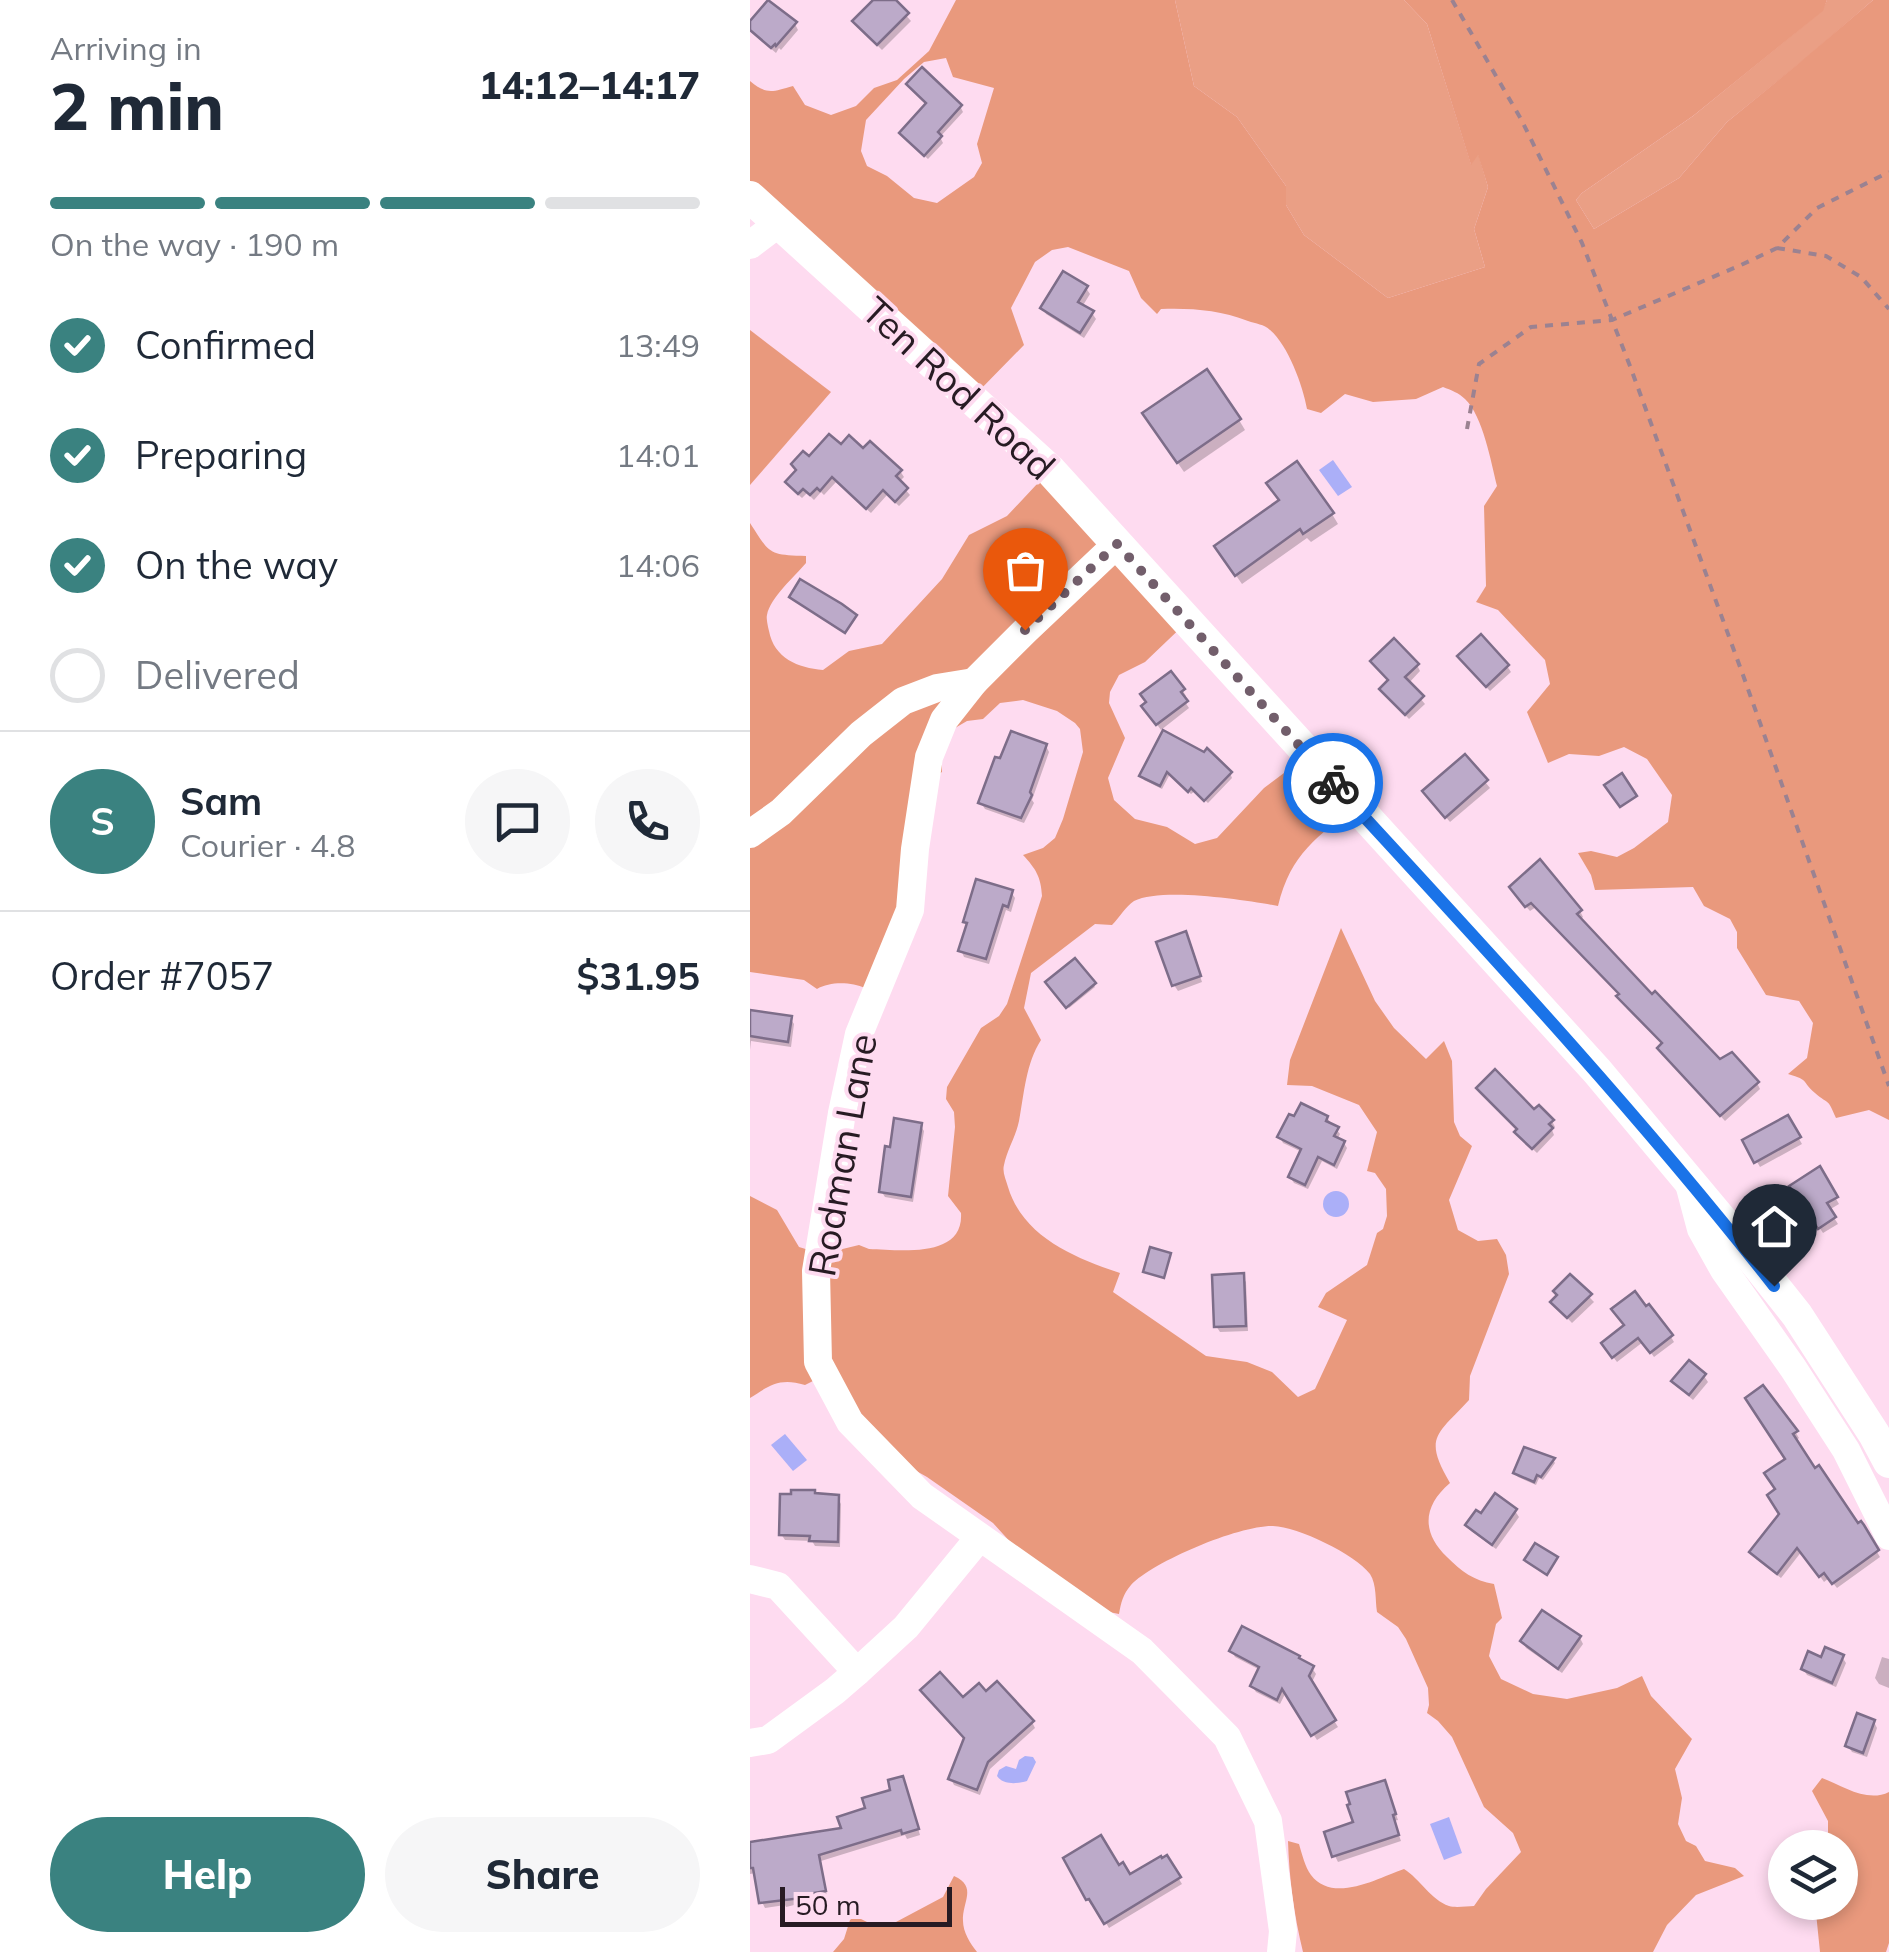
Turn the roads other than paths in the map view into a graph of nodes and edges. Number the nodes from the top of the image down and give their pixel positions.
1 (750, 197) edge
2 (779, 224) junction
3 (750, 245) edge
4 (1117, 544) junction
5 (974, 682) junction
6 (750, 834) edge
7 (1687, 1178) junction
8 (1889, 1462) edge
9 (1889, 1536) edge
10 (979, 1538) junction
11 (750, 1579) edge
12 (857, 1672) junction
13 (750, 1743) edge
14 (1281, 1952) edge

1 - 2 main road, Ten Rod Road
2 - 3 street
2 - 4 main road, Ten Rod Road
4 - 5 street, Rodman Lane
4 - 7 main road, Ten Rod Road
5 - 6 street
5 - 10 street, Rodman Lane
7 - 8 main road, Ten Rod Road
7 - 9 street
10 - 12 street
10 - 14 street, Rodman Lane
11 - 12 street
12 - 13 street

